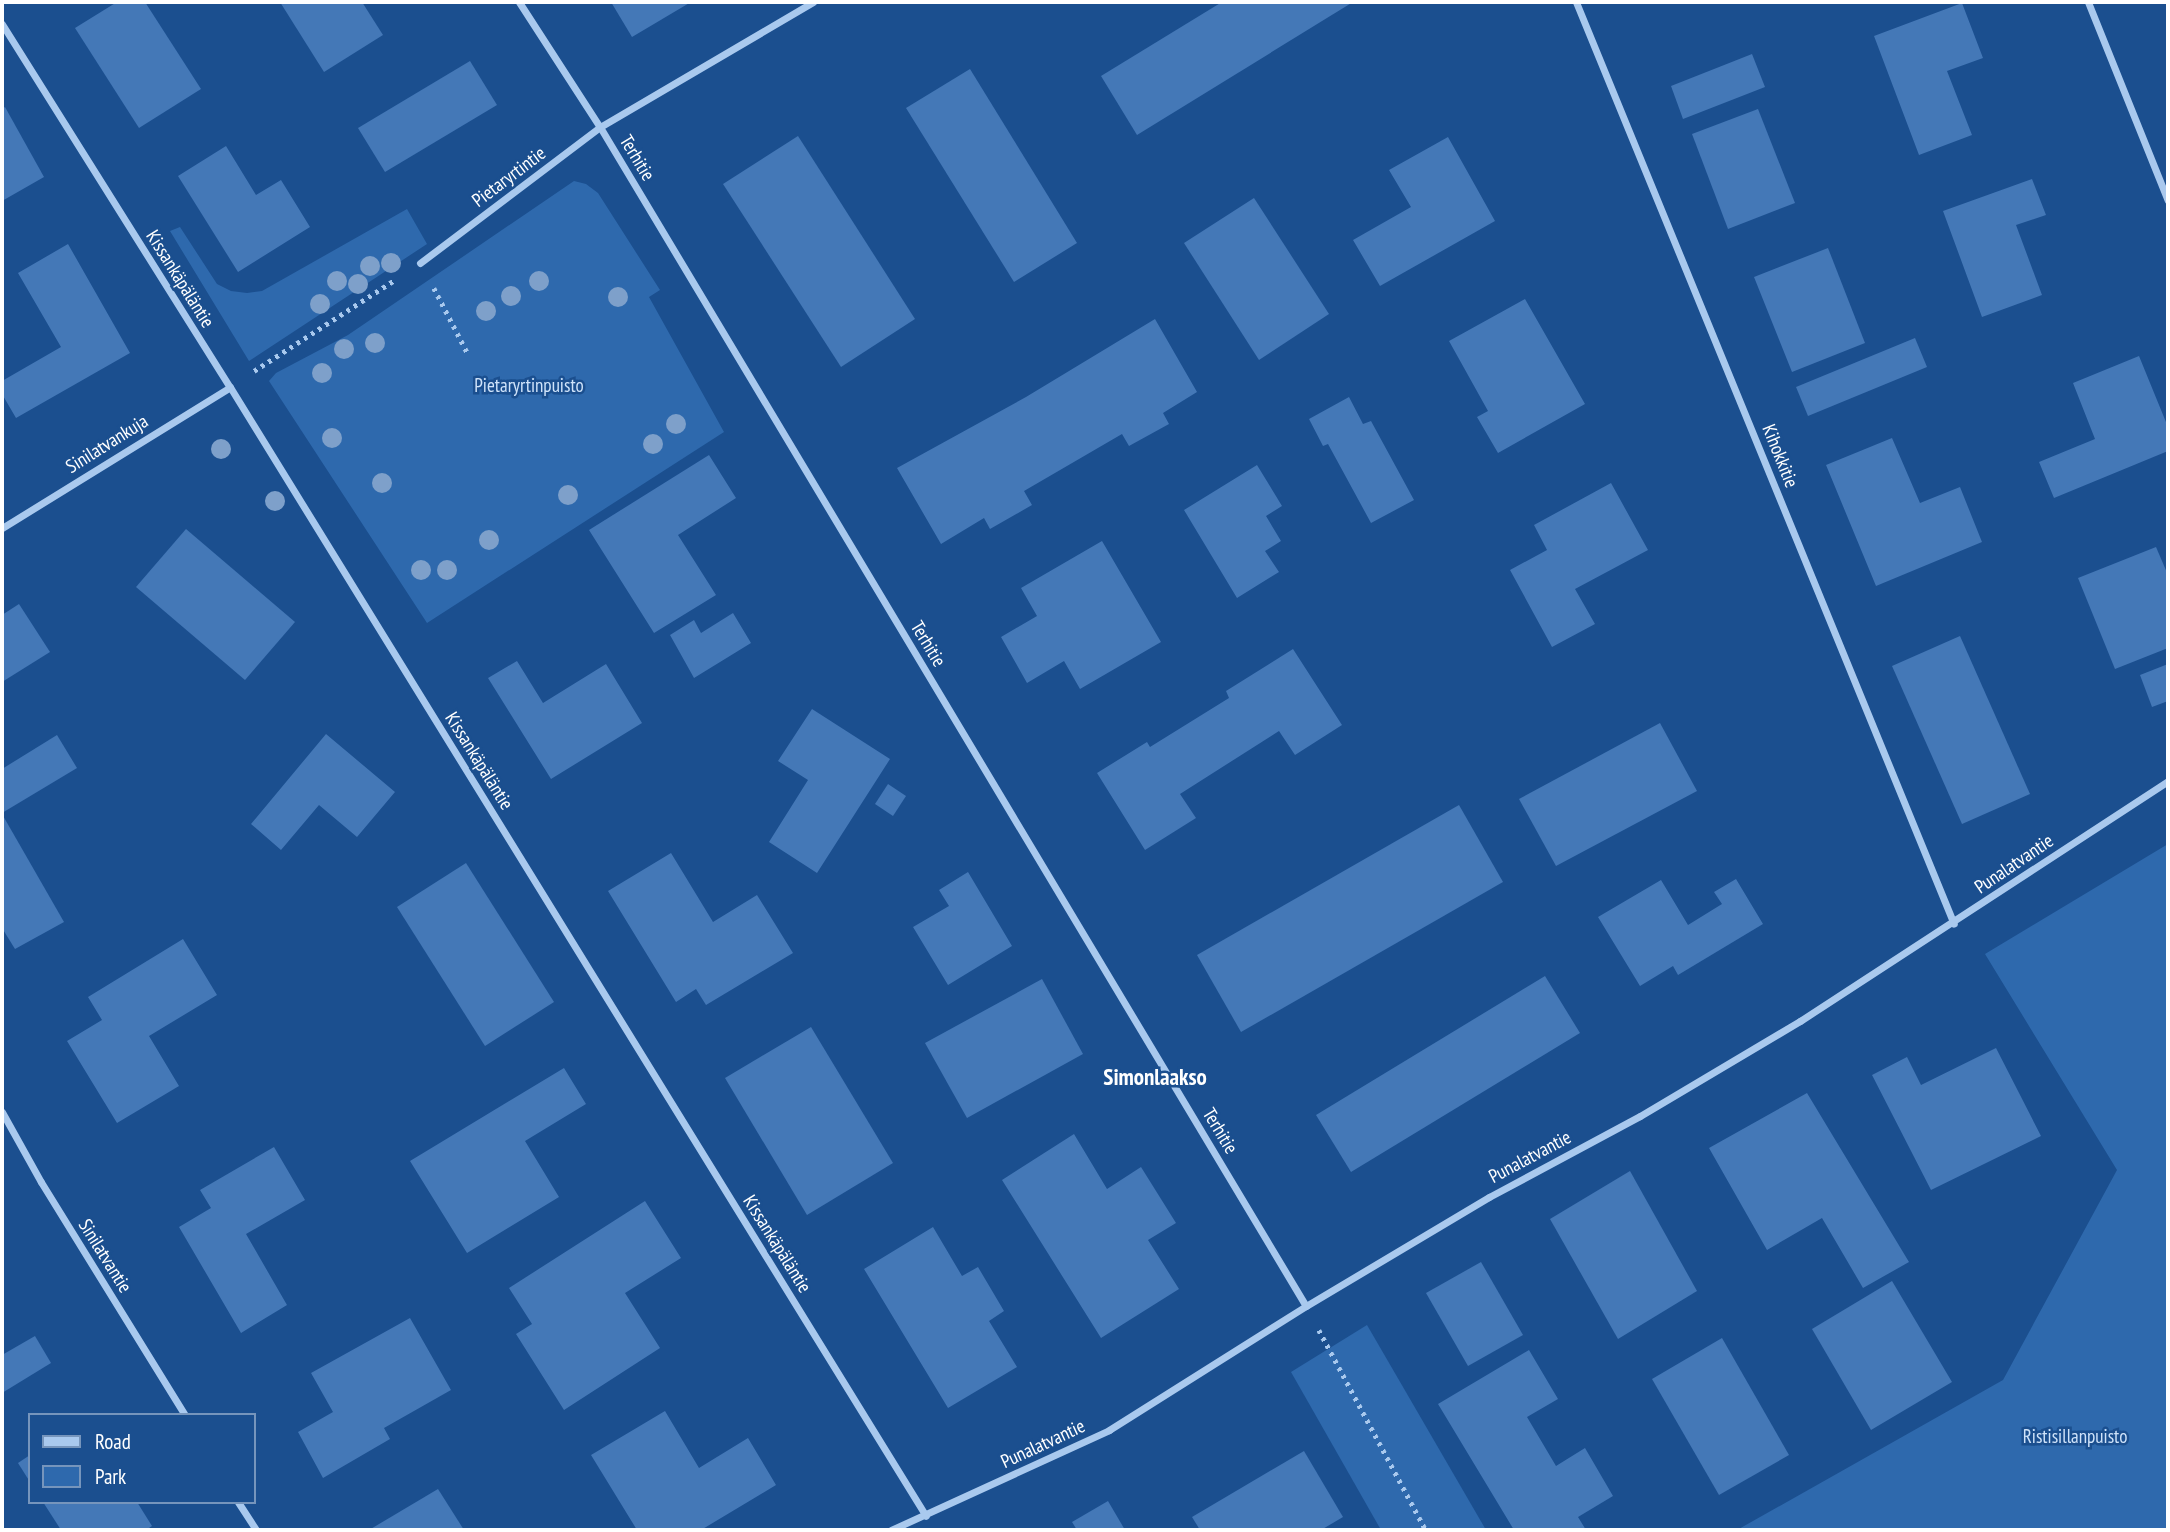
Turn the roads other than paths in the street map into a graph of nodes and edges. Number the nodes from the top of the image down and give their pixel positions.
1 (519, 2) edge
2 (813, 2) edge
3 (1576, 2) edge
4 (2088, 2) edge
5 (2, 24) edge
6 (600, 127) junction
7 (2168, 201) edge
8 (421, 262) road end
9 (230, 387) junction
10 (2, 528) edge
11 (2168, 781) edge
12 (1954, 924) junction
13 (2, 1112) edge
14 (1306, 1306) junction
15 (184, 1413) edge
16 (240, 1504) edge
17 (926, 1516) junction
18 (256, 1530) edge
19 (891, 1530) edge

1 - 6 street, Terhitie
2 - 6 street, Pietaryrtintie
3 - 12 street, Kihokkitie
4 - 7 street
5 - 9 street, Kissankäpäläntie
6 - 8 street, Pietaryrtintie
6 - 14 street, Terhitie
9 - 10 street, Sinilatvankuja
9 - 17 street, Kissankäpäläntie
11 - 12 street, Punalatvantie
12 - 14 street, Punalatvantie
13 - 15 street, Sinilatvantie
14 - 17 street, Punalatvantie
16 - 18 street
17 - 19 street, Punalatvantie

